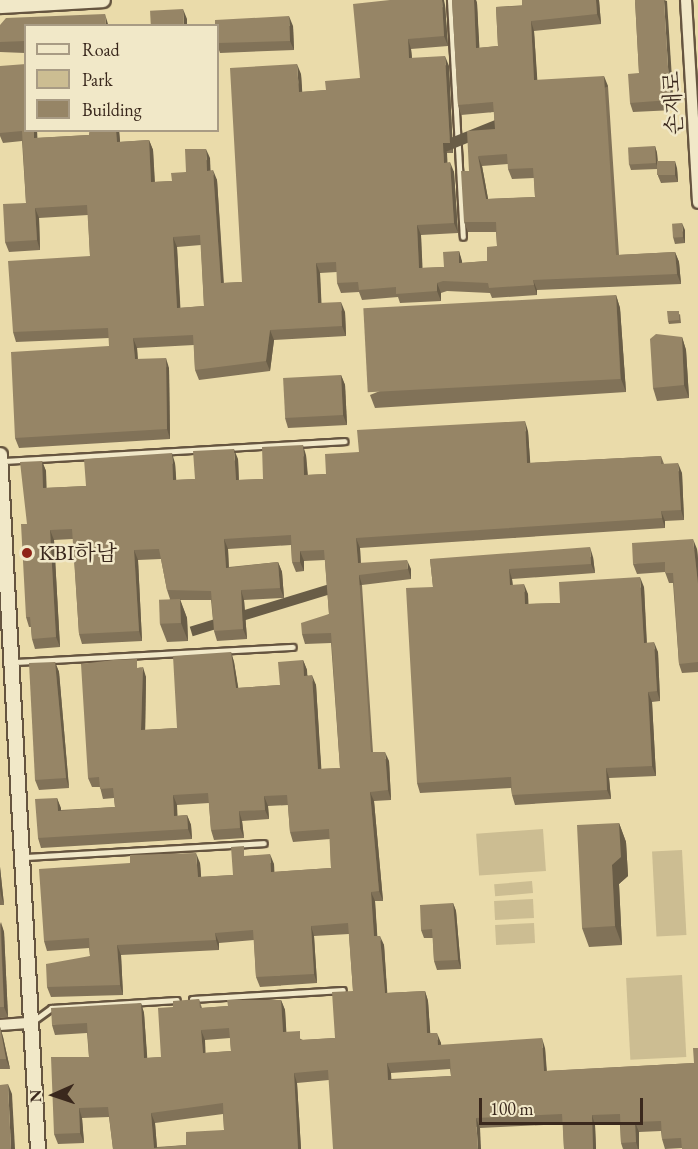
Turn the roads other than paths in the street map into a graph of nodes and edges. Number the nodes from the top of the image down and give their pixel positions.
1 (103, 0) edge
2 (450, 0) edge
3 (686, 0) edge
4 (0, 6) edge
5 (698, 203) edge
6 (463, 237) dead end
7 (344, 441) dead end
8 (0, 455) edge
9 (0, 461) edge
10 (293, 646) dead end
11 (11, 662) junction
12 (264, 843) dead end
13 (22, 857) junction
14 (343, 990) edge
15 (31, 1023) junction
16 (0, 1025) edge
17 (38, 1149) edge

1 - 4 street
2 - 6 lane
3 - 5 street, 손재로
7 - 9 lane
8 - 9 street
9 - 11 street
10 - 11 lane
11 - 13 street
12 - 13 lane
13 - 15 street
14 - 15 lane
15 - 16 street
15 - 17 street

